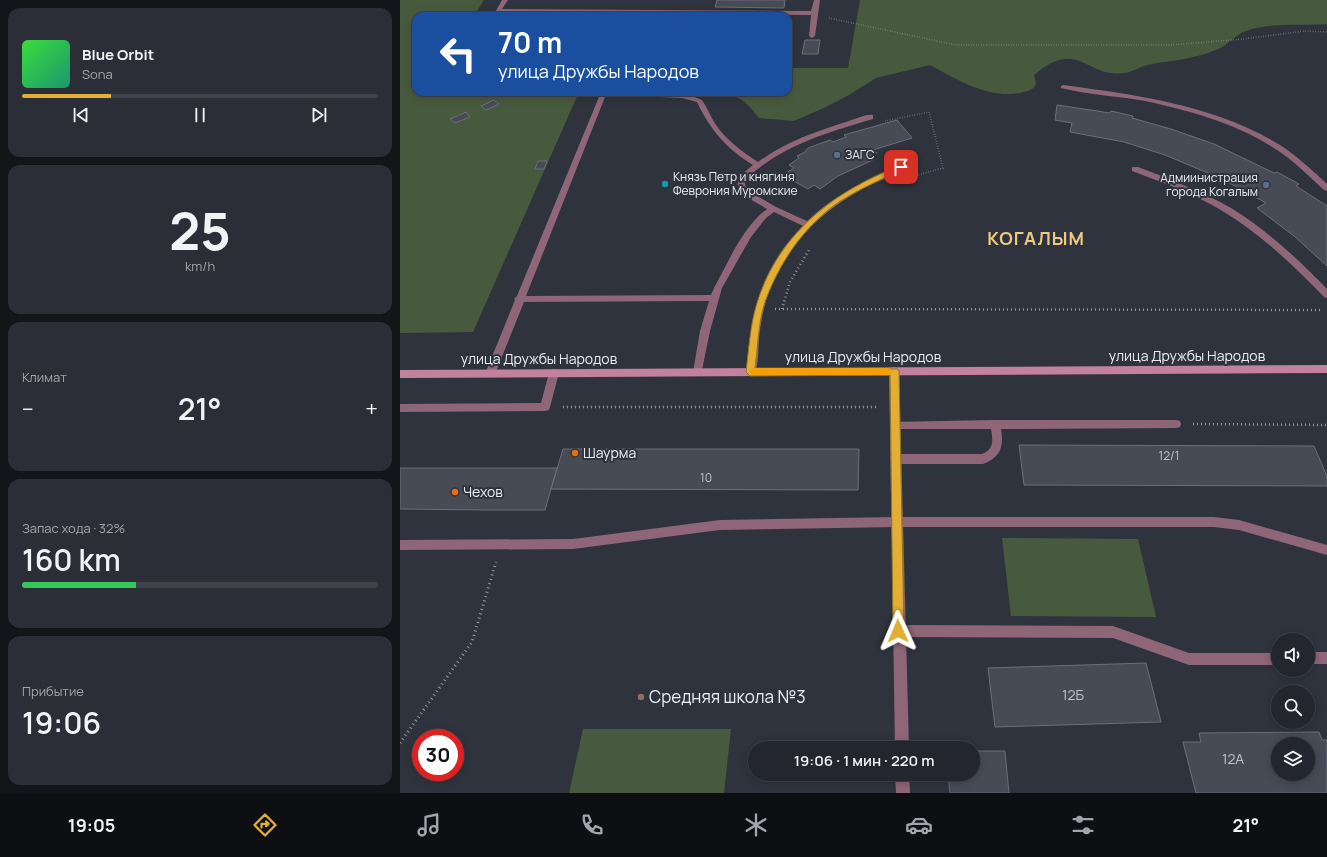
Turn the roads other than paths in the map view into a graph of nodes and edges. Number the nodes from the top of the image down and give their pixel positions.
1 (505, 0) edge
2 (817, 0) edge
3 (497, 12) edge
4 (814, 13) junction
5 (792, 14) edge
6 (812, 36) dead end
7 (1063, 87) dead end
8 (602, 96) edge
9 (684, 96) edge
10 (870, 117) dead end
11 (758, 165) junction
12 (901, 167) dead end
13 (1135, 169) dead end
14 (1327, 188) edge
15 (773, 209) junction
16 (808, 226) junction
17 (1327, 295) edge
18 (714, 298) junction
19 (519, 299) junction
20 (1327, 369) edge
21 (894, 371) junction
22 (698, 372) junction
23 (750, 372) junction
24 (554, 373) junction
25 (400, 374) edge
26 (490, 374) junction
27 (400, 408) edge
28 (996, 424) junction
29 (1176, 424) road end
30 (895, 425) junction
31 (896, 459) junction
32 (897, 522) junction
33 (400, 545) edge
34 (1327, 550) edge
35 (898, 631) junction
36 (1315, 658) edge
37 (1327, 658) edge
38 (1271, 659) edge
39 (902, 741) edge
40 (902, 781) edge
41 (903, 793) edge

1 - 3 street
2 - 4 street
4 - 5 street
4 - 6 street
7 - 14 street
8 - 19 street
9 - 11 street
10 - 11 street
11 - 15 street
12 - 16 street
13 - 17 street
15 - 16 street
15 - 18 street
16 - 23 street
18 - 19 street
18 - 22 street
19 - 26 street
20 - 21 main road, улица Дружбы Народов
21 - 23 main road, улица Дружбы Народов
21 - 30 street
22 - 23 main road, улица Дружбы Народов
22 - 24 main road, улица Дружбы Народов
24 - 26 main road, улица Дружбы Народов
24 - 27 street
25 - 26 main road, улица Дружбы Народов
28 - 29 street
28 - 30 street
28 - 31 street
30 - 31 street
31 - 32 street
32 - 33 street
32 - 34 street
32 - 35 street
35 - 38 street
35 - 39 street
36 - 37 street
40 - 41 street

